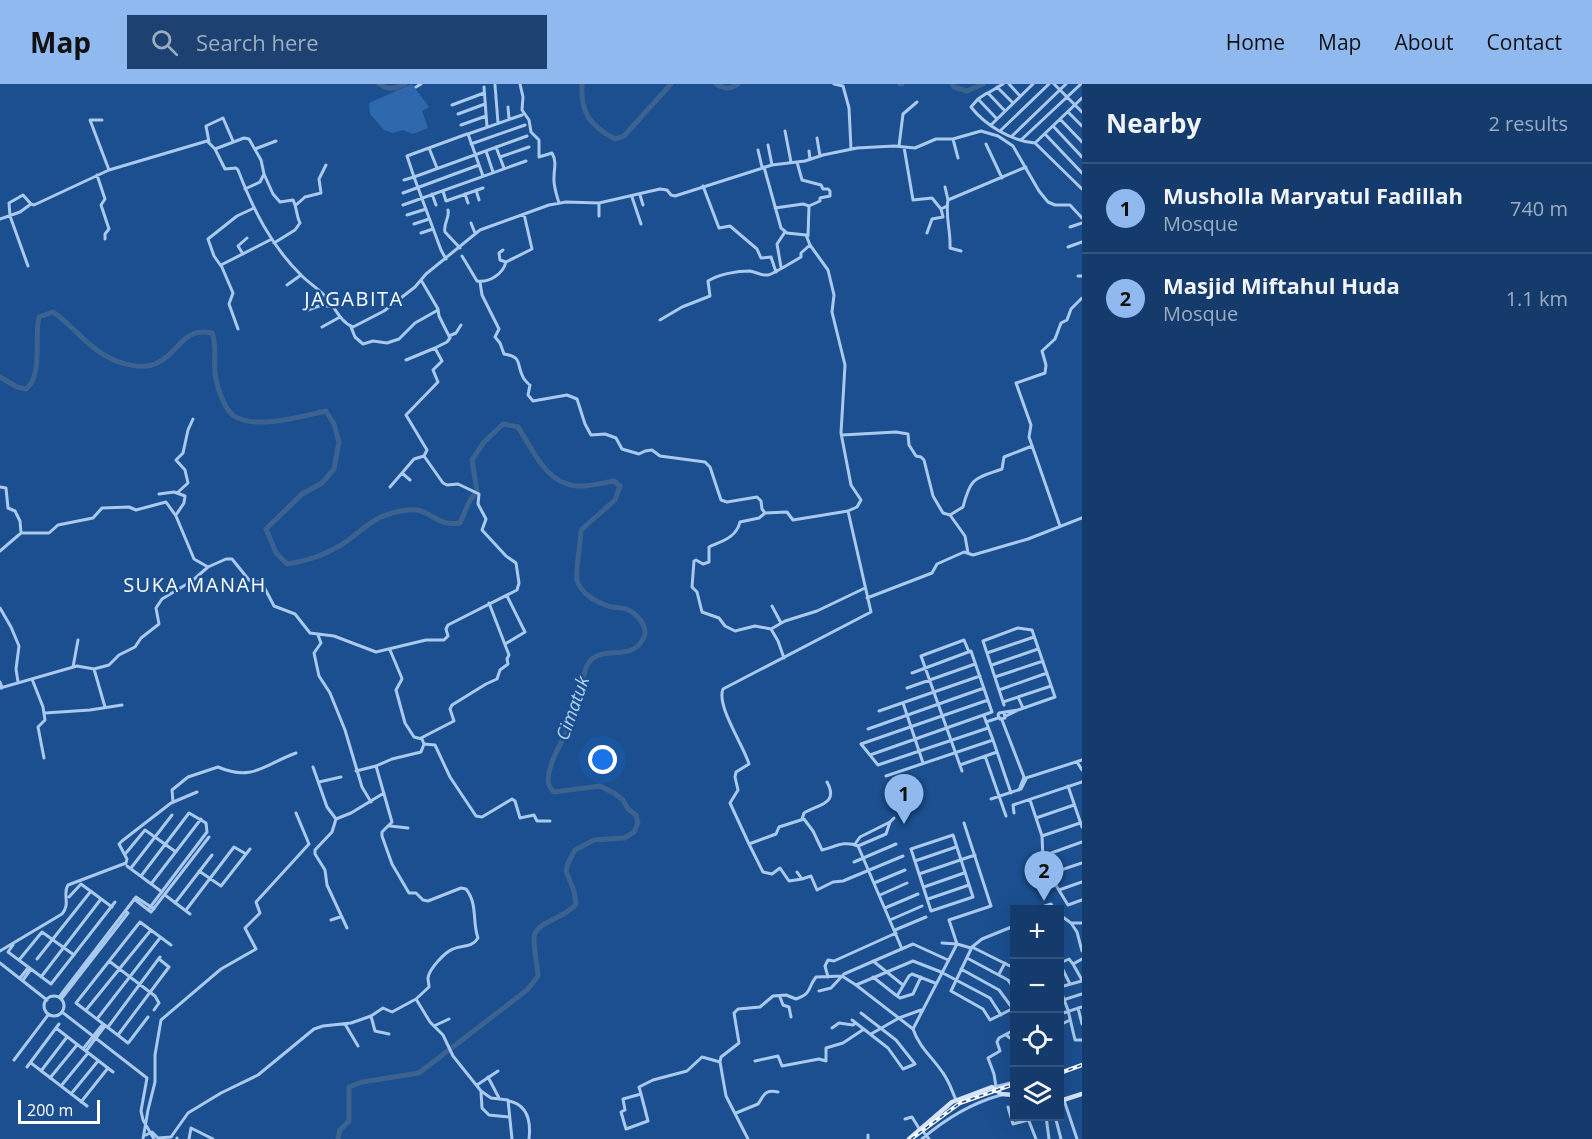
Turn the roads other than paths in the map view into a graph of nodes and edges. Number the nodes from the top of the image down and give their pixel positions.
1 (421, 84) edge
2 (520, 84) edge
3 (834, 84) edge
4 (1003, 84) edge
5 (1009, 84) edge
6 (1024, 84) edge
7 (1033, 84) edge
8 (1049, 84) edge
9 (1054, 84) edge
10 (1066, 84) edge
11 (1081, 84) edge
12 (495, 85) edge
13 (416, 87) dead end
14 (484, 87) dead end
15 (997, 87) junction
16 (1029, 88) junction
17 (1060, 90) junction
18 (484, 93) junction
19 (988, 93) junction
20 (1021, 96) junction
21 (1068, 98) junction
22 (1082, 98) edge
23 (978, 99) junction
24 (917, 102) dead end
25 (1013, 103) junction
26 (486, 104) junction
27 (452, 105) dead end
28 (1075, 105) junction
29 (508, 107) dead end
30 (1005, 111) junction
31 (1068, 111) junction
32 (1082, 112) edge
33 (458, 114) dead end
34 (522, 115) dead end
35 (486, 116) junction
36 (509, 119) junction
37 (997, 119) junction
38 (1060, 119) junction
39 (102, 120) dead end
40 (498, 123) junction
41 (461, 125) dead end
42 (525, 125) dead end
43 (991, 125) junction
44 (1053, 126) junction
45 (1082, 126) edge
46 (488, 127) junction
47 (785, 131) dead end
48 (1000, 131) junction
49 (468, 134) junction
50 (1045, 134) junction
51 (526, 136) dead end
52 (1012, 136) junction
53 (817, 138) dead end
54 (953, 139) junction
55 (1021, 140) junction
56 (209, 141) junction
57 (233, 141) junction
58 (276, 141) dead end
59 (1082, 142) edge
60 (1035, 143) junction
61 (471, 144) junction
62 (986, 144) dead end
63 (768, 145) dead end
64 (899, 146) junction
65 (496, 147) junction
66 (529, 147) dead end
67 (904, 147) junction
68 (429, 148) junction
69 (215, 149) junction
70 (255, 149) junction
71 (852, 149) junction
72 (758, 150) dead end
73 (486, 151) junction
74 (809, 151) dead end
75 (475, 155) junction
76 (820, 156) junction
77 (500, 157) junction
78 (1082, 157) edge
79 (958, 158) dead end
80 (810, 159) junction
81 (525, 161) dead end
82 (791, 162) junction
83 (797, 162) junction
84 (326, 165) dead end
85 (479, 165) junction
86 (772, 165) junction
87 (763, 167) junction
88 (1026, 167) junction
89 (437, 168) junction
90 (504, 168) junction
91 (109, 170) junction
92 (493, 172) junction
93 (1082, 173) edge
94 (264, 174) junction
95 (97, 175) junction
96 (483, 176) junction
97 (414, 177) junction
98 (1002, 178) junction
99 (404, 180) dead end
100 (703, 186) junction
101 (945, 187) dead end
102 (418, 188) junction
103 (483, 188) dead end
104 (245, 189) junction
105 (1082, 189) edge
106 (476, 190) junction
107 (442, 191) junction
108 (402, 193) dead end
109 (432, 194) junction
110 (465, 194) junction
111 (640, 195) junction
112 (632, 197) junction
113 (422, 198) junction
114 (479, 200) dead end
115 (948, 200) junction
116 (468, 203) dead end
117 (559, 203) junction
118 (599, 203) junction
119 (31, 204) junction
120 (296, 205) junction
121 (403, 205) dead end
122 (436, 205) dead end
123 (644, 205) dead end
124 (809, 206) junction
125 (947, 206) junction
126 (254, 208) junction
127 (775, 208) junction
128 (426, 209) junction
129 (941, 209) junction
130 (448, 210) dead end
131 (525, 214) junction
132 (407, 215) dead end
133 (10, 216) junction
134 (599, 216) dead end
135 (1082, 218) edge
136 (0, 219) edge
137 (429, 219) junction
138 (471, 223) dead end
139 (1082, 223) edge
140 (414, 224) dead end
141 (641, 224) dead end
142 (1070, 227) dead end
143 (433, 229) junction
144 (785, 232) junction
145 (421, 233) dead end
146 (475, 233) junction
147 (927, 233) dead end
148 (247, 238) dead end
149 (105, 239) dead end
150 (808, 240) junction
151 (273, 241) junction
152 (1082, 242) edge
153 (810, 245) junction
154 (1068, 247) dead end
155 (460, 248) junction
156 (502, 250) dead end
157 (961, 251) dead end
158 (243, 254) junction
159 (462, 256) dead end
160 (446, 259) junction
161 (506, 262) junction
162 (221, 266) junction
163 (28, 267) dead end
164 (781, 267) junction
165 (776, 272) junction
166 (301, 275) junction
167 (421, 280) junction
168 (480, 282) junction
169 (287, 285) dead end
170 (1082, 298) edge
171 (333, 306) junction
172 (308, 310) dead end
173 (438, 310) junction
174 (340, 317) junction
175 (660, 320) dead end
176 (461, 326) dead end
177 (322, 327) dead end
178 (351, 327) junction
179 (238, 329) dead end
180 (449, 336) junction
181 (435, 348) junction
182 (406, 360) dead end
183 (193, 419) dead end
184 (842, 435) junction
185 (1032, 446) junction
186 (424, 456) junction
187 (402, 473) junction
188 (410, 480) dead end
189 (0, 487) edge
190 (390, 487) dead end
191 (159, 494) dead end
192 (177, 494) junction
193 (848, 511) junction
194 (765, 513) junction
195 (950, 515) junction
196 (176, 516) junction
197 (1082, 518) edge
198 (1060, 526) junction
199 (21, 533) junction
200 (0, 551) edge
201 (968, 552) junction
202 (208, 567) junction
203 (865, 588) junction
204 (506, 596) junction
205 (867, 598) junction
206 (489, 603) junction
207 (772, 606) dead end
208 (0, 608) edge
209 (781, 623) junction
210 (771, 629) junction
211 (318, 635) junction
212 (1034, 637) junction
213 (78, 640) dead end
214 (505, 644) junction
215 (1038, 649) junction
216 (390, 650) junction
217 (969, 652) junction
218 (987, 653) junction
219 (784, 658) junction
220 (1042, 661) junction
221 (975, 664) junction
222 (991, 665) junction
223 (73, 668) junction
224 (926, 668) junction
225 (94, 669) junction
226 (912, 673) dead end
227 (1047, 673) junction
228 (980, 676) junction
229 (995, 678) junction
230 (32, 679) junction
231 (930, 680) junction
232 (0, 682) edge
233 (18, 682) junction
234 (1051, 686) junction
235 (1, 688) edge
236 (907, 688) dead end
237 (984, 688) junction
238 (999, 690) junction
239 (934, 692) junction
240 (1018, 697) junction
241 (988, 700) junction
242 (903, 703) junction
243 (939, 704) junction
244 (122, 705) dead end
245 (105, 707) junction
246 (1023, 708) junction
247 (879, 711) dead end
248 (45, 713) junction
249 (907, 715) junction
250 (943, 716) junction
251 (984, 716) junction
252 (1003, 717) junction
253 (986, 722) junction
254 (911, 727) junction
255 (947, 728) junction
256 (988, 728) junction
257 (868, 729) dead end
258 (421, 738) junction
259 (915, 740) junction
260 (993, 740) junction
261 (952, 741) junction
262 (424, 744) junction
263 (919, 752) junction
264 (956, 752) junction
265 (997, 752) junction
266 (296, 753) dead end
267 (870, 755) junction
268 (985, 756) junction
269 (44, 758) dead end
270 (1080, 761) edge
271 (923, 763) junction
272 (960, 765) junction
273 (376, 766) junction
274 (313, 768) dead end
275 (1082, 770) edge
276 (356, 771) junction
277 (962, 771) dead end
278 (886, 776) dead end
279 (341, 777) dead end
280 (1025, 778) junction
281 (318, 782) junction
282 (827, 782) dead end
283 (1082, 782) edge
284 (1068, 786) junction
285 (197, 792) dead end
286 (1011, 793) junction
287 (384, 794) junction
288 (999, 796) junction
289 (991, 799) dead end
290 (1030, 800) junction
291 (173, 802) junction
292 (371, 802) junction
293 (1074, 805) junction
294 (296, 813) dead end
295 (1014, 813) dead end
296 (172, 815) dead end
297 (1006, 816) dead end
298 (894, 818) dead end
299 (1036, 818) junction
300 (201, 819) junction
301 (336, 819) junction
302 (802, 819) junction
303 (550, 821) dead end
304 (890, 822) junction
305 (964, 823) dead end
306 (1081, 825) edge
307 (390, 826) junction
308 (408, 828) dead end
309 (1042, 836) junction
310 (155, 837) junction
311 (209, 837) dead end
312 (1082, 842) edge
313 (749, 844) junction
314 (896, 844) dead end
315 (165, 845) junction
316 (856, 845) junction
317 (308, 846) junction
318 (957, 847) junction
319 (250, 849) dead end
320 (315, 849) junction
321 (176, 852) junction
322 (126, 853) dead end
323 (246, 854) junction
324 (212, 855) dead end
325 (975, 855) junction
326 (903, 856) dead end
327 (1043, 856) junction
328 (863, 858) junction
329 (188, 860) junction
330 (961, 860) junction
331 (915, 861) junction
332 (854, 862) dead end
333 (1082, 863) edge
334 (868, 870) junction
335 (905, 870) dead end
336 (199, 871) junction
337 (797, 872) dead end
338 (965, 873) junction
339 (919, 874) junction
340 (1049, 874) junction
341 (141, 876) junction
342 (210, 879) junction
343 (801, 879) junction
344 (1082, 882) edge
345 (874, 883) junction
346 (907, 883) dead end
347 (152, 884) junction
348 (969, 885) junction
349 (924, 886) junction
350 (1059, 890) junction
351 (91, 891) junction
352 (163, 893) junction
353 (918, 894) dead end
354 (880, 895) junction
355 (69, 897) dead end
356 (101, 899) junction
357 (927, 899) junction
358 (1082, 900) edge
359 (115, 902) dead end
360 (175, 903) junction
361 (922, 906) dead end
362 (112, 907) junction
363 (885, 908) junction
364 (340, 917) junction
365 (926, 917) dead end
366 (1064, 918) edge
367 (331, 920) dead end
368 (890, 920) junction
369 (1071, 923) junction
370 (1082, 923) edge
371 (347, 928) dead end
372 (1010, 928) edge
373 (150, 930) junction
374 (895, 932) junction
375 (160, 937) junction
376 (53, 939) junction
377 (957, 944) junction
378 (13, 945) dead end
379 (171, 945) dead end
380 (64, 948) junction
381 (971, 948) junction
382 (902, 949) junction
383 (0, 951) edge
384 (952, 951) junction
385 (1082, 951) edge
386 (74, 955) junction
387 (967, 958) junction
388 (1082, 959) edge
389 (19, 960) junction
390 (37, 960) dead end
391 (948, 960) junction
392 (109, 961) junction
393 (873, 961) junction
394 (1064, 962) edge
395 (0, 963) edge
396 (1005, 963) junction
397 (1073, 964) junction
398 (1010, 966) edge
399 (30, 968) junction
400 (119, 969) junction
401 (961, 969) junction
402 (886, 972) junction
403 (941, 972) junction
404 (1064, 972) edge
405 (999, 974) junction
406 (828, 976) junction
407 (842, 976) junction
408 (41, 977) junction
409 (130, 977) junction
410 (873, 977) junction
411 (921, 977) junction
412 (21, 979) junction
413 (956, 980) junction
414 (1082, 980) edge
415 (1010, 981) edge
416 (936, 984) junction
417 (1071, 984) junction
418 (140, 985) junction
419 (856, 985) junction
420 (903, 985) junction
421 (1064, 986) edge
422 (819, 990) dead end
423 (150, 993) junction
424 (1082, 994) edge
425 (897, 996) junction
426 (61, 997) junction
427 (780, 997) junction
428 (416, 999) junction
429 (1064, 999) joint
430 (47, 1000) junction
431 (1010, 1005) edge
432 (1080, 1007) edge
433 (153, 1010) dead end
434 (922, 1010) junction
435 (1010, 1010) edge
436 (1068, 1010) junction
437 (86, 1011) junction
438 (62, 1012) junction
439 (861, 1013) dead end
440 (1061, 1013) edge
441 (48, 1015) junction
442 (1001, 1015) junction
443 (371, 1016) junction
444 (148, 1017) dead end
445 (791, 1017) dead end
446 (449, 1018) dead end
447 (899, 1018) junction
448 (97, 1019) junction
449 (1070, 1020) junction
450 (1064, 1023) edge
451 (59, 1024) dead end
452 (345, 1024) junction
453 (1082, 1024) edge
454 (105, 1026) junction
455 (434, 1026) junction
456 (832, 1028) dead end
457 (881, 1028) junction
458 (56, 1029) junction
459 (864, 1029) junction
460 (913, 1029) junction
461 (1010, 1032) edge
462 (388, 1034) dead end
463 (871, 1034) junction
464 (118, 1035) junction
465 (1005, 1035) junction
466 (67, 1037) junction
467 (95, 1037) junction
468 (1010, 1038) edge
469 (1082, 1040) edge
470 (77, 1045) junction
471 (358, 1046) dead end
472 (86, 1051) junction
473 (14, 1060) dead end
474 (754, 1060) dead end
475 (98, 1061) junction
476 (720, 1062) junction
477 (31, 1063) junction
478 (27, 1067) dead end
479 (108, 1068) junction
480 (41, 1071) junction
481 (498, 1071) dead end
482 (112, 1072) dead end
483 (488, 1077) junction
484 (50, 1078) junction
485 (1010, 1083) edge
486 (477, 1085) junction
487 (61, 1086) junction
488 (995, 1087) junction
489 (481, 1091) junction
490 (778, 1092) dead end
491 (71, 1094) junction
492 (640, 1094) junction
493 (1082, 1094) edge
494 (1002, 1095) junction
495 (1010, 1095) edge
496 (499, 1098) junction
497 (1064, 1099) edge
498 (956, 1100) junction
499 (509, 1101) junction
500 (81, 1102) junction
501 (1064, 1105) edge
502 (87, 1106) dead end
503 (1008, 1107) dead end
504 (736, 1113) junction
505 (1010, 1114) edge
506 (509, 1117) junction
507 (905, 1119) dead end
508 (1028, 1121) edge
509 (1047, 1121) edge
510 (1056, 1121) edge
511 (145, 1124) junction
512 (920, 1130) junction
513 (152, 1132) junction
514 (144, 1137) edge
515 (203, 1137) edge
516 (928, 1137) edge
517 (154, 1139) edge
518 (189, 1139) edge
519 (213, 1139) edge
520 (512, 1139) edge
521 (529, 1139) edge
522 (748, 1139) edge
523 (909, 1139) edge
524 (922, 1139) edge
525 (1036, 1139) edge
526 (1049, 1139) edge
527 (1061, 1139) edge
528 (1077, 1139) edge

1 - 13 street
2 - 117 street
3 - 71 street
4 - 15 street
5 - 20 street
6 - 16 street
7 - 16 street
8 - 48 street
9 - 17 street
10 - 17 street
11 - 21 street
12 - 40 street
14 - 18 street
15 - 19 street
15 - 25 street
16 - 20 street
17 - 21 street
17 - 52 street
18 - 26 street
18 - 27 street
19 - 23 street
19 - 30 street
20 - 25 street
21 - 28 street
21 - 55 street
22 - 28 street
23 - 37 street
23 - 43 street
24 - 64 street
25 - 30 street
26 - 33 street
26 - 35 street
28 - 31 street
28 - 32 street
29 - 36 street
30 - 37 street
31 - 38 street
31 - 45 street
34 - 36 street
35 - 41 street
35 - 46 street
36 - 40 street
37 - 43 street
38 - 44 street
38 - 59 street
39 - 91 street
40 - 46 street
42 - 61 street
43 - 48 street
44 - 50 street
44 - 78 street
46 - 49 street
47 - 82 street
48 - 52 street
49 - 61 street
49 - 68 street
50 - 60 street
50 - 93 street
51 - 65 street
52 - 55 street
53 - 76 street
54 - 67 street
54 - 79 street
54 - 88 street
55 - 60 street
56 - 57 street
56 - 69 street
56 - 91 street
57 - 69 street
57 - 70 street
58 - 70 street
60 - 105 street
61 - 75 street
62 - 98 street
63 - 86 street
64 - 67 street
64 - 71 street
65 - 73 street
65 - 77 street
66 - 77 street
67 - 129 street
68 - 89 street
68 - 97 street
69 - 104 street
70 - 94 street
71 - 76 street
72 - 87 street
73 - 75 street
73 - 92 street
74 - 80 street
75 - 85 street
75 - 89 street
76 - 80 street
77 - 90 street
80 - 83 street
81 - 90 street
82 - 83 street
82 - 86 street
83 - 124 street
84 - 120 street
85 - 96 street
85 - 102 street
86 - 87 street
87 - 100 street
87 - 127 street
88 - 98 street
88 - 135 street
89 - 97 street
90 - 92 street
91 - 95 street
92 - 96 street
94 - 104 street
94 - 120 street
95 - 119 street
95 - 149 street
96 - 107 street
97 - 99 street
97 - 102 street
98 - 115 street
100 - 111 street
100 - 165 street
101 - 115 street
102 - 108 street
102 - 113 street
103 - 106 street
104 - 126 street
106 - 110 street
106 - 114 street
107 - 109 street
107 - 110 street
109 - 113 street
109 - 122 street
110 - 116 street
111 - 112 street
111 - 123 street
112 - 118 street
112 - 141 street
113 - 121 street
113 - 128 street
115 - 125 street
117 - 118 street
117 - 131 street
118 - 134 street
119 - 133 street
119 - 133 street
120 - 151 street
124 - 127 street
124 - 150 street
125 - 129 street
125 - 157 street
126 - 151 street
126 - 162 street
127 - 144 street
128 - 132 street
128 - 137 street
129 - 147 street
130 - 155 street
131 - 146 street
131 - 161 street
133 - 136 street
133 - 163 street
137 - 140 street
137 - 143 street
138 - 146 street
139 - 142 street
143 - 145 street
143 - 160 street
144 - 150 street
144 - 164 street
146 - 155 street
148 - 158 street
150 - 153 street
151 - 158 street
151 - 166 street
152 - 154 street
153 - 164 street
153 - 184 street
155 - 160 street
156 - 161 street
158 - 162 street
159 - 168 street
160 - 167 street
161 - 168 street
162 - 179 street
164 - 165 street
165 - 175 street
166 - 169 street
166 - 171 street
167 - 173 street
167 - 178 street
168 - 194 street
170 - 185 street
171 - 172 street
171 - 174 street
173 - 178 street
173 - 180 street
174 - 177 street
174 - 178 street
176 - 180 street
180 - 181 street
181 - 182 street
181 - 186 street
183 - 192 street
184 - 193 street
184 - 195 street
185 - 195 street
185 - 198 street
186 - 187 street
186 - 204 street
187 - 188 street
187 - 190 street
189 - 199 street
191 - 192 street
192 - 196 street
193 - 194 street
193 - 203 street
194 - 210 street
195 - 201 street
196 - 199 street
196 - 202 street
197 - 198 street
198 - 201 street
199 - 200 street
201 - 205 street
202 - 211 street
202 - 225 street
203 - 205 street
203 - 209 street
204 - 206 street
204 - 214 street
205 - 219 street
206 - 214 street
206 - 216 street
207 - 209 street
208 - 233 street
209 - 210 street
210 - 219 street
211 - 216 street
211 - 276 street
212 - 215 street
212 - 218 street
212 - 218 street
213 - 223 street
214 - 258 street
215 - 220 street
215 - 222 street
216 - 258 street
217 - 221 street
217 - 224 street
217 - 224 street
218 - 222 street
219 - 313 street
220 - 227 street
220 - 229 street
221 - 228 street
221 - 231 street
222 - 229 street
223 - 225 street
223 - 230 street
224 - 226 street
224 - 231 street
225 - 245 street
227 - 234 street
227 - 238 street
228 - 237 street
228 - 239 street
229 - 238 street
230 - 233 street
230 - 248 street
231 - 236 street
231 - 239 street
232 - 235 street
233 - 235 street
234 - 240 street
234 - 246 street
237 - 241 street
237 - 243 street
238 - 240 street
239 - 242 street
239 - 243 street
240 - 246 street
241 - 250 street
241 - 251 street
242 - 247 street
242 - 249 street
243 - 249 street
243 - 250 street
244 - 245 street
245 - 248 street
246 - 252 street
248 - 269 street
249 - 254 street
249 - 257 street
250 - 254 street
250 - 255 street
251 - 253 street
251 - 255 street
252 - 253 street
252 - 280 street
253 - 256 street
254 - 259 street
254 - 267 street
255 - 259 street
255 - 261 street
256 - 260 street
256 - 261 street
258 - 262 street
259 - 263 street
259 - 267 street
260 - 264 street
260 - 265 street
261 - 263 street
261 - 264 street
262 - 273 street
262 - 303 street
263 - 267 street
263 - 271 street
264 - 271 street
264 - 272 street
265 - 268 street
265 - 286 street
266 - 291 street
268 - 272 street
268 - 288 street
270 - 275 street
270 - 280 street
271 - 278 street
272 - 277 street
273 - 276 street
273 - 287 street
274 - 281 street
276 - 292 street
279 - 281 street
280 - 286 street
281 - 301 street
282 - 302 street
283 - 284 street
284 - 290 street
284 - 293 street
285 - 291 street
286 - 288 street
287 - 292 street
287 - 307 street
288 - 289 street
288 - 297 street
290 - 295 street
290 - 299 street
291 - 383 street
292 - 301 street
293 - 299 street
293 - 306 street
294 - 317 street
296 - 310 street
298 - 304 street
299 - 309 street
300 - 315 street
300 - 321 street
300 - 329 street
301 - 320 street
302 - 313 street
302 - 316 street
304 - 316 street
304 - 316 street
305 - 325 street
306 - 309 street
307 - 308 street
307 - 428 street
309 - 327 street
310 - 315 street
310 - 322 street
310 - 341 street
311 - 329 street
312 - 327 street
313 - 343 street
314 - 328 street
315 - 321 street
315 - 341 street
316 - 328 street
317 - 320 street
317 - 511 street
318 - 330 street
318 - 331 street
318 - 331 street
319 - 323 street
320 - 364 street
321 - 347 street
323 - 342 street
323 - 342 street
324 - 336 street
325 - 330 street
325 - 377 street
326 - 334 street
327 - 340 street
328 - 332 street
328 - 334 street
329 - 352 street
330 - 338 street
330 - 339 street
331 - 339 street
333 - 340 street
334 - 343 street
334 - 345 street
335 - 345 street
336 - 342 street
336 - 360 street
337 - 343 street
338 - 348 street
338 - 349 street
339 - 349 street
340 - 350 street
341 - 347 street
342 - 360 street
344 - 350 street
345 - 354 street
346 - 354 street
347 - 352 street
348 - 357 street
348 - 357 street
349 - 357 street
350 - 358 street
351 - 355 street
351 - 356 street
351 - 376 street
352 - 360 street
352 - 426 street
353 - 363 street
354 - 363 street
356 - 362 street
356 - 380 street
359 - 362 street
361 - 368 street
362 - 386 street
363 - 368 street
364 - 367 street
364 - 371 street
365 - 374 street
366 - 369 street
368 - 374 street
369 - 370 street
369 - 385 street
372 - 381 street
373 - 375 street
373 - 392 street
373 - 400 street
374 - 382 street
374 - 406 street
375 - 379 street
375 - 409 street
376 - 380 street
376 - 389 street
376 - 390 street
377 - 381 street
377 - 384 street
377 - 384 street
378 - 389 street
380 - 386 street
380 - 408 street
381 - 387 street
381 - 396 street
382 - 391 street
382 - 393 street
384 - 391 street
386 - 408 street
387 - 401 street
387 - 405 street
388 - 397 street
389 - 399 street
391 - 403 street
392 - 400 street
392 - 437 street
393 - 402 street
393 - 407 street
394 - 397 street
395 - 412 street
396 - 398 street
396 - 405 street
397 - 414 street
399 - 408 street
399 - 412 street
400 - 409 street
400 - 437 street
401 - 413 street
401 - 431 street
402 - 403 street
402 - 410 street
402 - 420 street
403 - 413 street
403 - 416 street
404 - 417 street
405 - 415 street
406 - 407 street
406 - 427 street
407 - 419 street
407 - 422 street
409 - 418 street
409 - 448 street
410 - 419 street
410 - 425 street
411 - 416 street
411 - 420 street
411 - 425 street
412 - 430 street
413 - 442 street
413 - 442 street
414 - 417 street
416 - 434 street
417 - 421 street
418 - 423 street
418 - 423 street
418 - 454 street
419 - 447 street
420 - 425 street
423 - 433 street
423 - 464 street
424 - 429 street
426 - 430 street
426 - 438 street
427 - 445 street
427 - 476 street
428 - 443 street
428 - 455 street
429 - 436 street
430 - 441 street
432 - 436 street
432 - 453 street
434 - 447 street
434 - 460 street
435 - 442 street
436 - 440 street
436 - 449 street
437 - 448 street
438 - 441 street
438 - 467 street
439 - 457 street
441 - 473 street
443 - 452 street
443 - 462 street
444 - 464 street
446 - 455 street
447 - 457 street
447 - 460 street
448 - 454 street
449 - 450 street
449 - 469 street
451 - 458 street
452 - 471 street
452 - 513 street
454 - 464 street
454 - 467 street
455 - 486 street
456 - 459 street
457 - 463 street
457 - 463 street
458 - 466 street
458 - 477 street
459 - 463 street
459 - 474 street
460 - 498 street
461 - 465 street
465 - 468 street
465 - 488 street
466 - 470 street
466 - 480 street
467 - 472 street
467 - 511 street
470 - 472 street
470 - 484 street
472 - 475 street
472 - 487 street
475 - 479 street
475 - 491 street
476 - 492 street
476 - 504 street
477 - 478 street
477 - 480 street
479 - 482 street
479 - 500 street
480 - 484 street
481 - 483 street
483 - 486 street
483 - 496 street
484 - 487 street
485 - 488 street
486 - 489 street
487 - 491 street
488 - 494 main road
488 - 498 main road
489 - 496 street
489 - 506 street
490 - 504 street
491 - 500 street
492 - 492 street
493 - 497 main road
494 - 495 main road
494 - 516 street
496 - 499 street
498 - 512 main road
499 - 506 street
499 - 521 street
500 - 502 street
501 - 528 street
503 - 505 street
504 - 522 street
506 - 520 street
507 - 512 street
508 - 525 street
509 - 526 street
510 - 527 street
511 - 513 street
511 - 514 street
512 - 516 street
512 - 523 main road
513 - 514 street
513 - 517 street
515 - 518 street
515 - 519 street
516 - 524 street

